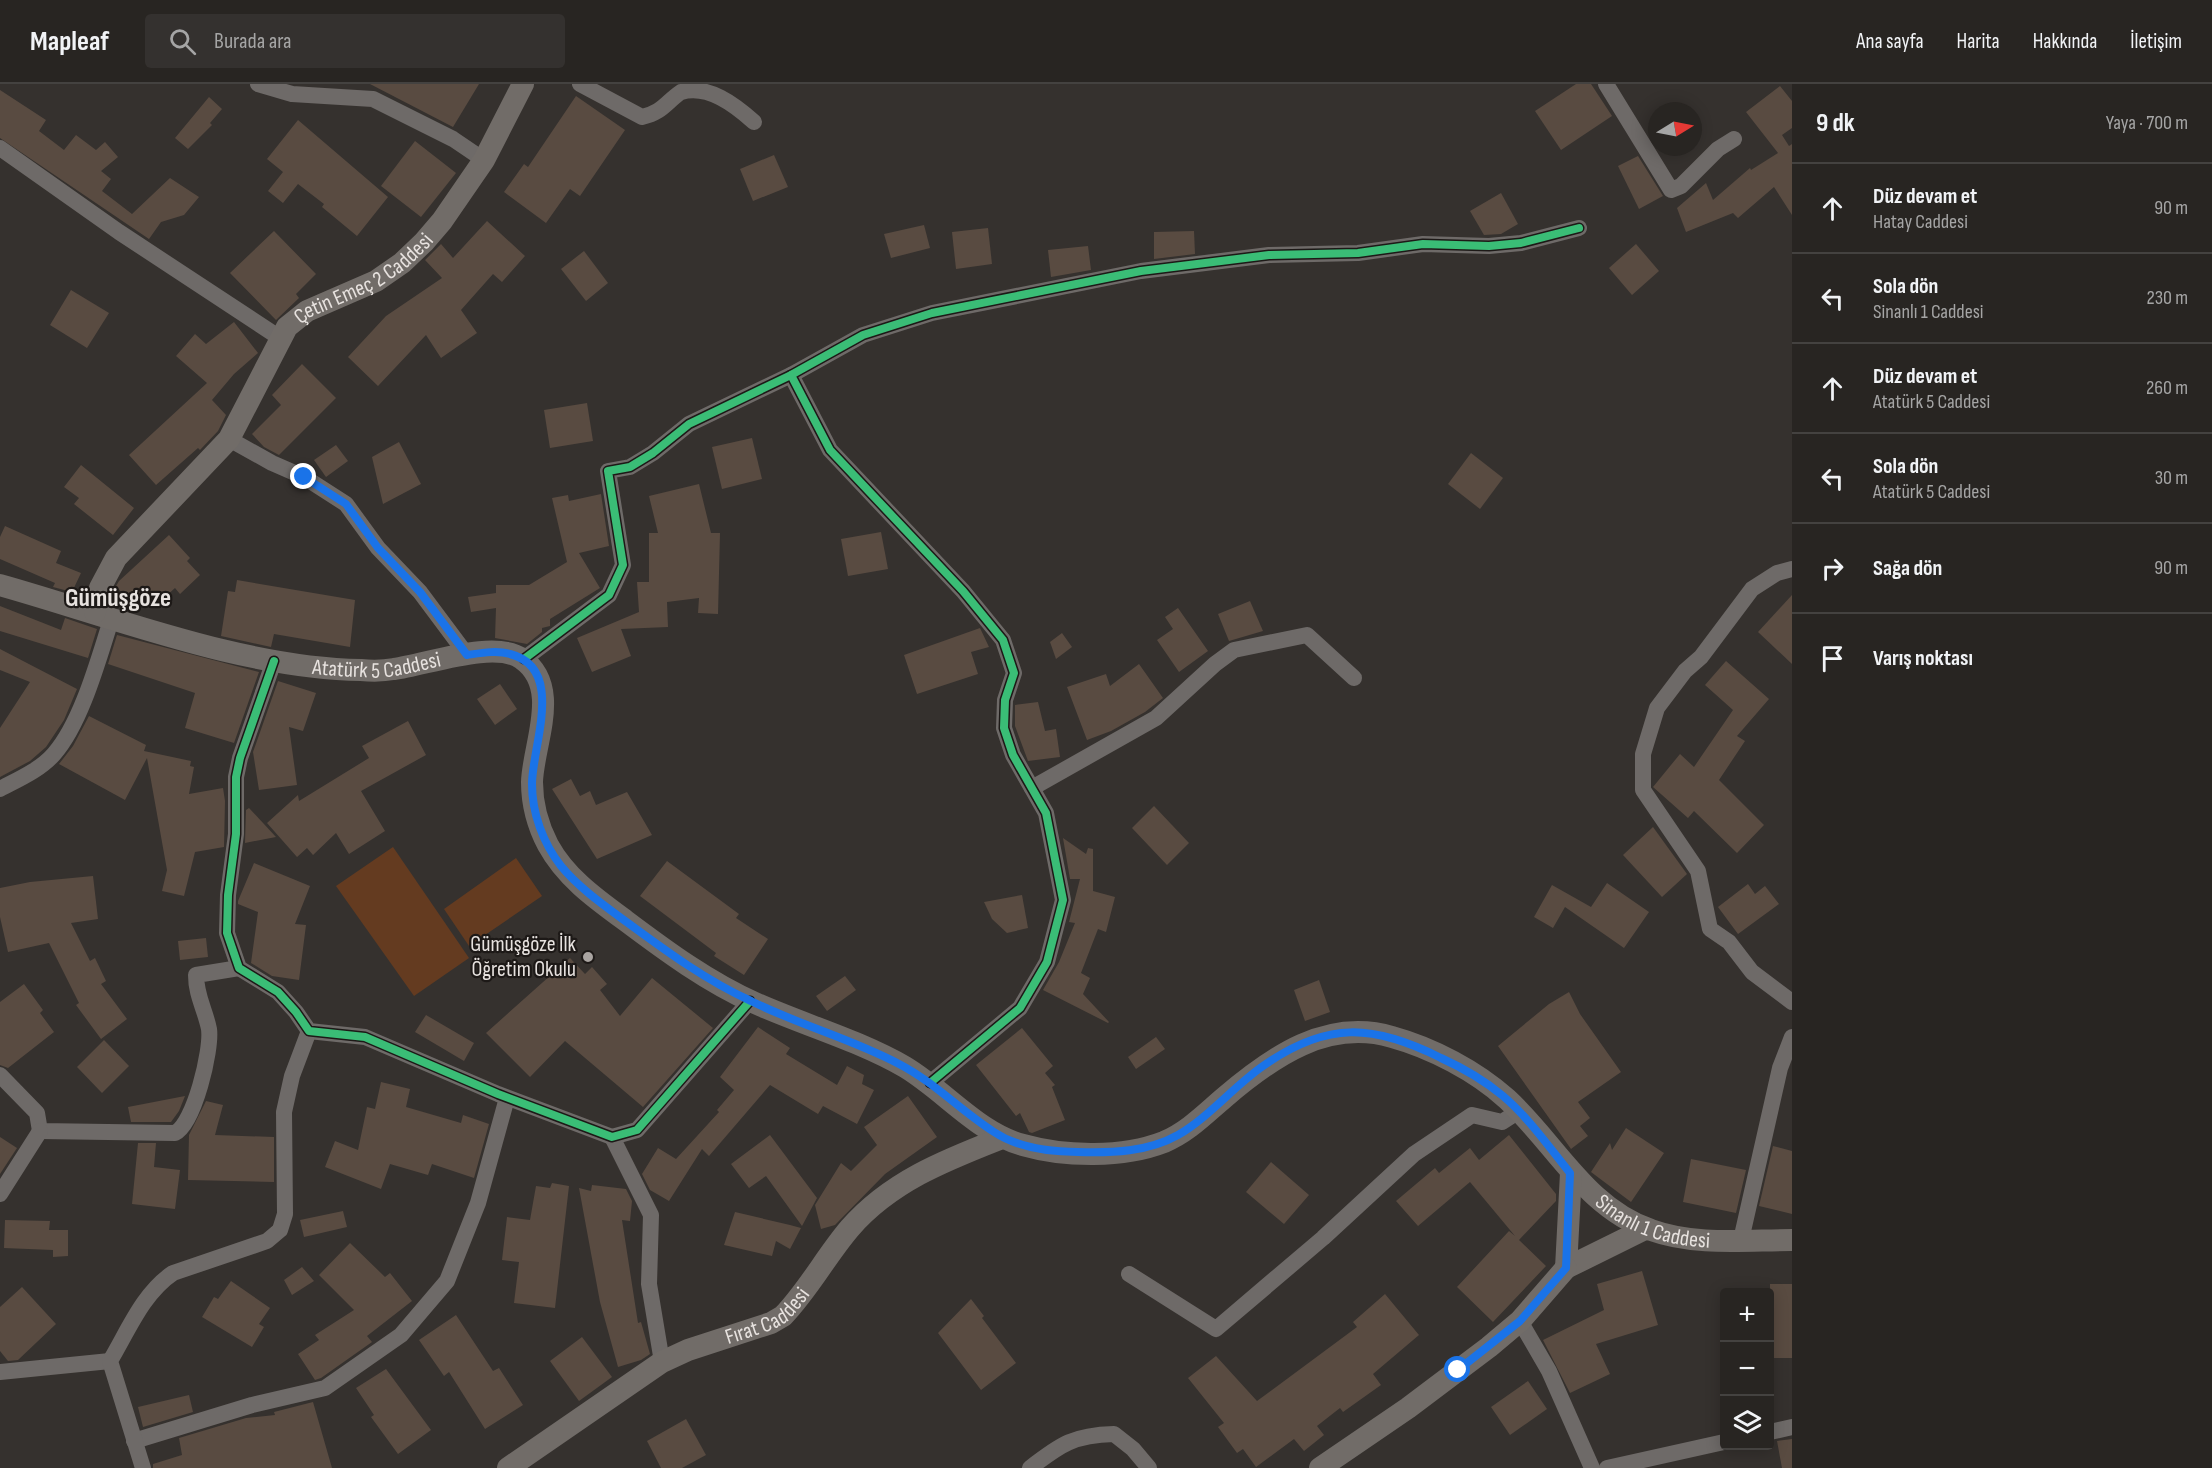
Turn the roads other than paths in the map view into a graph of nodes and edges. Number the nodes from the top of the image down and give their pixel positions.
1 (258, 84) edge
2 (523, 84) edge
3 (580, 84) edge
4 (1605, 84) edge
5 (754, 122) dead end
6 (1734, 139) dead end
7 (0, 148) edge
8 (484, 160) junction
9 (1579, 228) dead end
10 (280, 338) junction
11 (791, 375) junction
12 (229, 439) junction
13 (1792, 568) edge
14 (0, 585) edge
15 (104, 615) junction
16 (467, 655) junction
17 (524, 659) junction
18 (274, 661) junction
19 (1354, 678) dead end
20 (1032, 788) junction
21 (0, 789) edge
22 (239, 968) junction
23 (750, 1001) junction
24 (1792, 1002) edge
25 (309, 1031) junction
26 (1792, 1038) edge
27 (0, 1075) edge
28 (930, 1083) junction
29 (507, 1098) junction
30 (1519, 1111) junction
31 (40, 1131) junction
32 (612, 1137) junction
33 (1002, 1138) junction
34 (1570, 1173) junction
35 (0, 1194) edge
36 (1645, 1229) junction
37 (1741, 1240) junction
38 (1792, 1240) edge
39 (1566, 1268) junction
40 (1129, 1274) dead end
41 (1520, 1321) junction
42 (110, 1361) junction
43 (662, 1362) junction
44 (0, 1372) edge
45 (1792, 1427) edge
46 (1774, 1431) edge
47 (134, 1441) junction
48 (1720, 1443) edge
49 (143, 1468) edge
50 (508, 1468) edge
51 (1029, 1468) edge
52 (1149, 1468) edge
53 (1320, 1468) edge
54 (1592, 1468) edge
55 (1607, 1468) edge

1 - 8 street
2 - 8 main road, Çetin Emeç 2 Caddesi
3 - 5 street
4 - 6 street
7 - 10 street
8 - 10 main road, Çetin Emeç 2 Caddesi
9 - 11 street
10 - 12 main road, Çetin Emeç 2 Caddesi
11 - 17 street
11 - 20 street
12 - 15 main road, Çetin Emeç 2 Caddesi
12 - 16 street
13 - 24 street
14 - 15 main road, Atatürk 5 Caddesi
15 - 18 main road, Atatürk 5 Caddesi
15 - 21 street
16 - 17 main road, Atatürk 5 Caddesi
16 - 18 main road, Atatürk 5 Caddesi
17 - 23 main road
18 - 22 street
19 - 20 street
20 - 28 street
22 - 25 street
22 - 31 street
23 - 28 main road
23 - 32 street
25 - 29 street
25 - 42 street
26 - 37 street
27 - 31 street
28 - 33 main road
29 - 32 street
29 - 47 street
30 - 33 main road, Sinanlı 1 Caddesi
30 - 34 main road, Sinanlı 1 Caddesi
30 - 40 street
31 - 35 street
32 - 43 street
33 - 43 main road, Fırat Caddesi
34 - 36 main road, Sinanlı 1 Caddesi
34 - 39 main road
36 - 37 main road, Sinanlı 1 Caddesi
36 - 39 main road
37 - 38 main road, Sinanlı 1 Caddesi
39 - 41 main road
41 - 53 main road
41 - 54 street
42 - 44 street
42 - 47 street
43 - 50 main road, Fırat Caddesi
45 - 46 street
47 - 49 street
48 - 55 street
51 - 52 street

